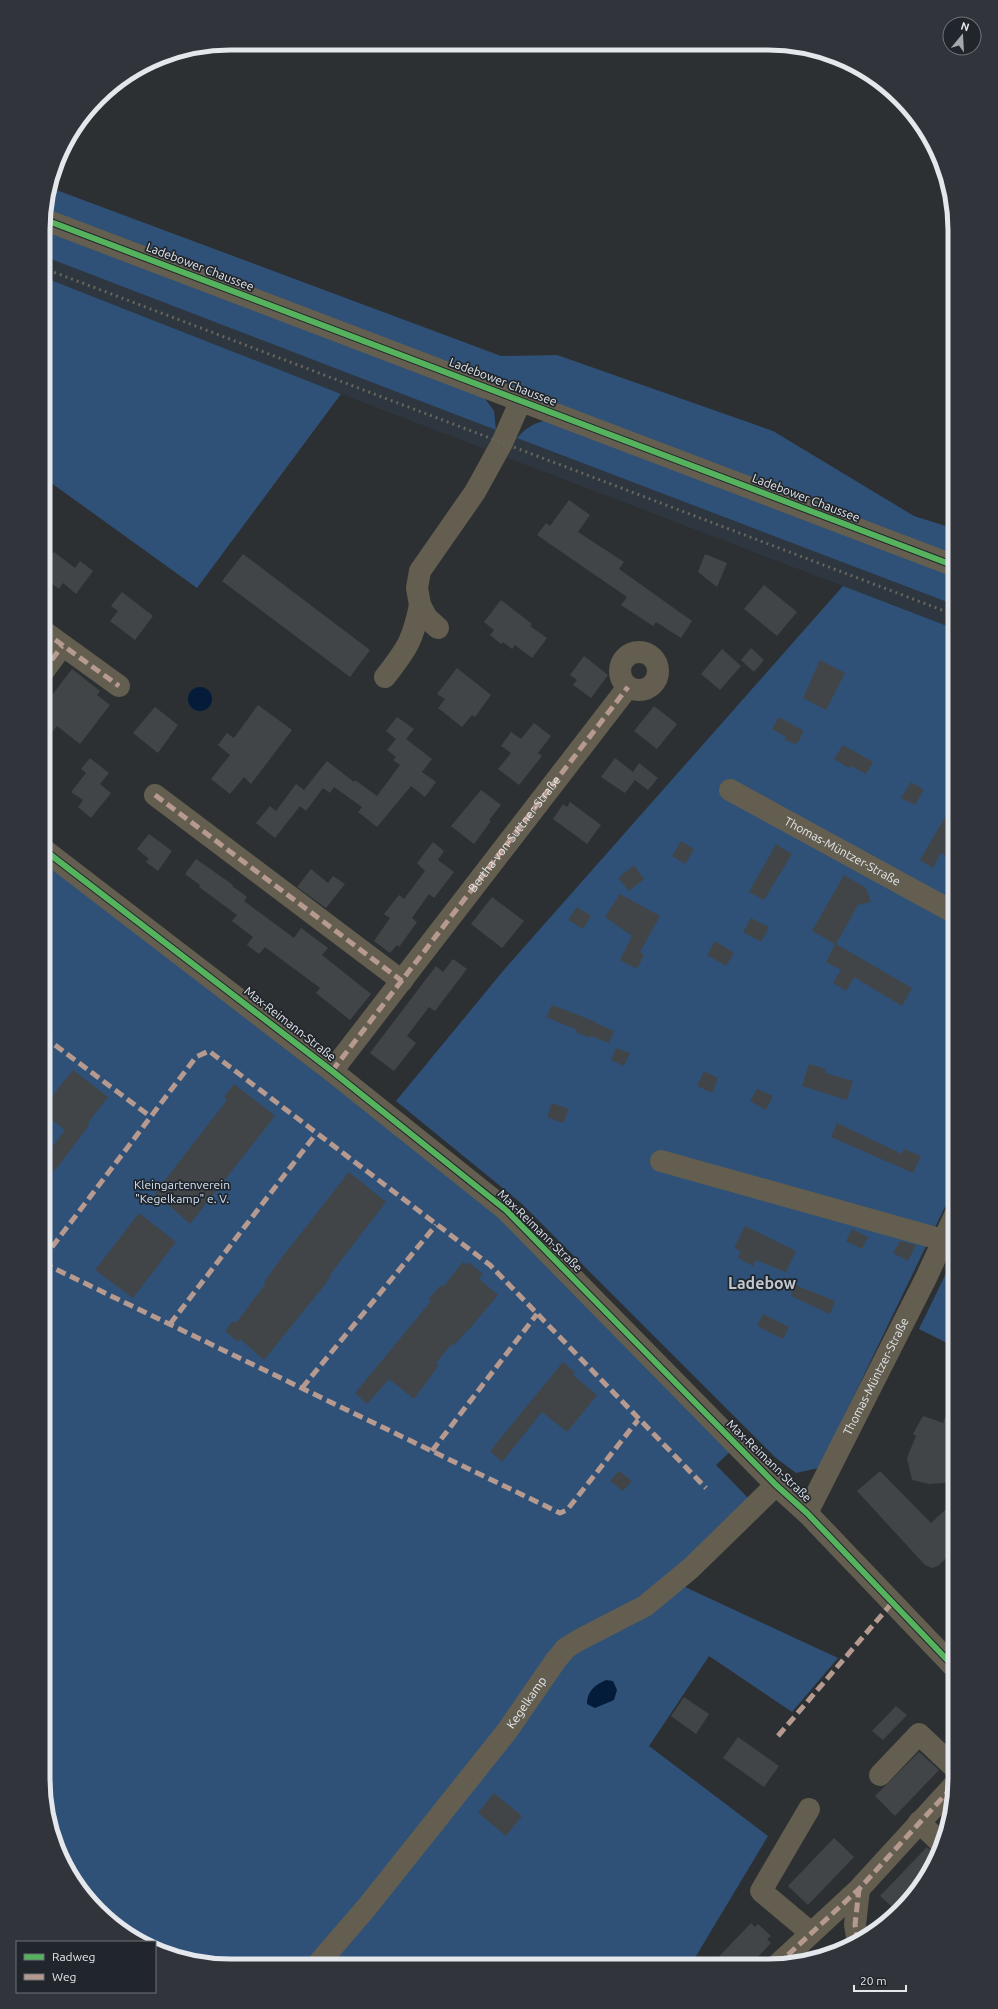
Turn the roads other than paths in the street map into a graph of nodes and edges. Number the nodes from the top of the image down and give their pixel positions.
1 (50, 222) edge
2 (521, 400) junction
3 (948, 563) edge
4 (420, 605) junction
5 (438, 628) dead end
6 (50, 637) edge
7 (62, 646) junction
8 (50, 662) edge
9 (385, 677) dead end
10 (119, 686) dead end
11 (628, 687) dead end
12 (730, 790) dead end
13 (155, 795) dead end
14 (50, 854) edge
15 (948, 909) edge
16 (402, 981) junction
17 (332, 1071) junction
18 (661, 1160) dead end
19 (948, 1230) edge
20 (943, 1240) junction
21 (776, 1485) junction
22 (807, 1513) junction
23 (948, 1661) edge
24 (948, 1761) edge
25 (880, 1774) dead end
26 (948, 1791) edge
27 (809, 1809) dead end
28 (919, 1822) junction
29 (937, 1839) edge
30 (859, 1889) junction
31 (811, 1933) junction
32 (857, 1936) edge
33 (784, 1958) edge
34 (322, 1959) edge

1 - 2 street, Ladebower Chaussee
2 - 3 street, Ladebower Chaussee
2 - 4 street
4 - 5 street
4 - 9 street
6 - 7 street
7 - 8 street
7 - 10 street
11 - 16 street, Bertha-von-Suttner-Straße
12 - 15 street, Thomas-Müntzer-Straße
13 - 16 street
14 - 17 street, Max-Reimann-Straße
16 - 17 street, Bertha-von-Suttner-Straße
17 - 21 street, Max-Reimann-Straße
18 - 20 street
19 - 20 street, Thomas-Müntzer-Straße
20 - 22 street, Thomas-Müntzer-Straße
21 - 22 street, Max-Reimann-Straße
21 - 34 street, Kegelkamp
22 - 23 street, Max-Reimann-Straße
24 - 25 street
26 - 28 street
27 - 31 street
28 - 29 street
28 - 30 street
30 - 31 street
30 - 32 street
31 - 33 street

